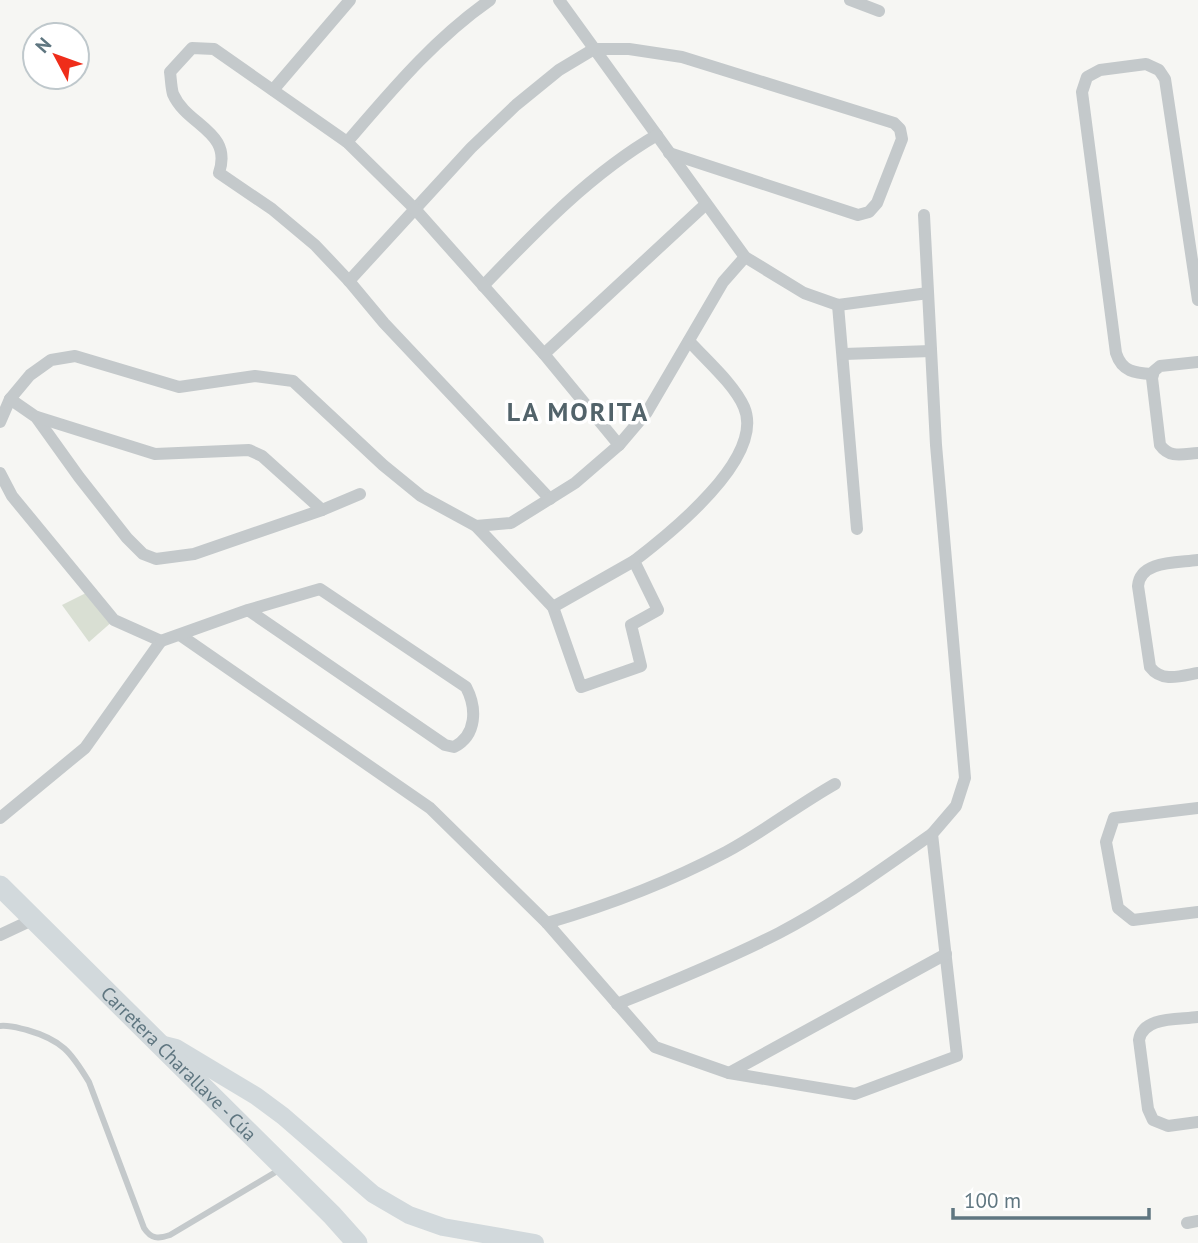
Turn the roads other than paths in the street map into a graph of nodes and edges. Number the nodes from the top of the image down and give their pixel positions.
1 (350, 0) edge
2 (490, 0) edge
3 (559, 0) edge
4 (850, 0) edge
5 (879, 11) dead end
6 (594, 49) junction
7 (274, 90) junction
8 (657, 135) junction
9 (347, 142) junction
10 (669, 153) junction
11 (706, 204) junction
12 (415, 209) junction
13 (924, 215) dead end
14 (745, 257) junction
15 (349, 281) junction
16 (483, 286) junction
17 (928, 293) junction
18 (1198, 300) edge
19 (838, 305) junction
20 (689, 341) junction
21 (931, 351) junction
22 (544, 354) junction
23 (844, 354) junction
24 (1198, 362) edge
25 (1152, 374) junction
26 (10, 399) junction
27 (36, 416) junction
28 (0, 422) edge
29 (619, 445) junction
30 (1198, 453) edge
31 (0, 473) edge
32 (360, 494) dead end
33 (550, 499) junction
34 (322, 510) junction
35 (476, 526) junction
36 (857, 529) dead end
37 (634, 561) junction
38 (1198, 561) edge
39 (553, 607) junction
40 (248, 610) junction
41 (180, 635) junction
42 (161, 640) junction
43 (1198, 673) edge
44 (835, 785) dead end
45 (1198, 808) edge
46 (0, 818) edge
47 (932, 834) junction
48 (0, 886) edge
49 (1198, 912) edge
50 (34, 919) junction
51 (547, 923) junction
52 (0, 935) edge
53 (946, 954) junction
54 (617, 1004) junction
55 (1198, 1017) edge
56 (0, 1026) edge
57 (159, 1044) junction
58 (729, 1073) junction
59 (1198, 1122) edge
60 (283, 1167) junction
61 (357, 1243) edge
62 (535, 1243) edge

1 - 7 street
2 - 9 street
3 - 6 street
4 - 5 street
6 - 8 street
6 - 10 street
6 - 12 street
7 - 9 street
7 - 15 street
8 - 10 street
8 - 16 street
9 - 12 street
10 - 11 street
11 - 14 street
11 - 22 street
12 - 15 street
12 - 16 street
13 - 17 street
14 - 19 street
14 - 20 street
15 - 33 street
16 - 22 street
17 - 19 street
17 - 21 street
18 - 25 street
19 - 23 street
20 - 29 street
20 - 37 street
21 - 23 street
21 - 47 street
22 - 29 street
23 - 36 street
24 - 25 street
25 - 30 street
26 - 27 street
26 - 28 street
26 - 35 street
27 - 34 street
27 - 34 street
29 - 33 street
31 - 42 street
32 - 34 street
33 - 35 street
35 - 39 street
37 - 39 street
37 - 39 street
38 - 43 street
40 - 40 street
40 - 41 street
41 - 42 street
41 - 51 street
42 - 46 street
44 - 51 street
45 - 49 street
47 - 53 street
47 - 54 street
48 - 50 highway, Carretera Charallave - Cúa
50 - 52 street
50 - 57 highway, Carretera Charallave - Cúa
51 - 54 street
53 - 58 street
53 - 58 street
54 - 58 street
55 - 59 street
56 - 60 lane
57 - 60 highway, Carretera Charallave - Cúa
57 - 62 street
60 - 61 highway, Carretera Charallave - Cúa

